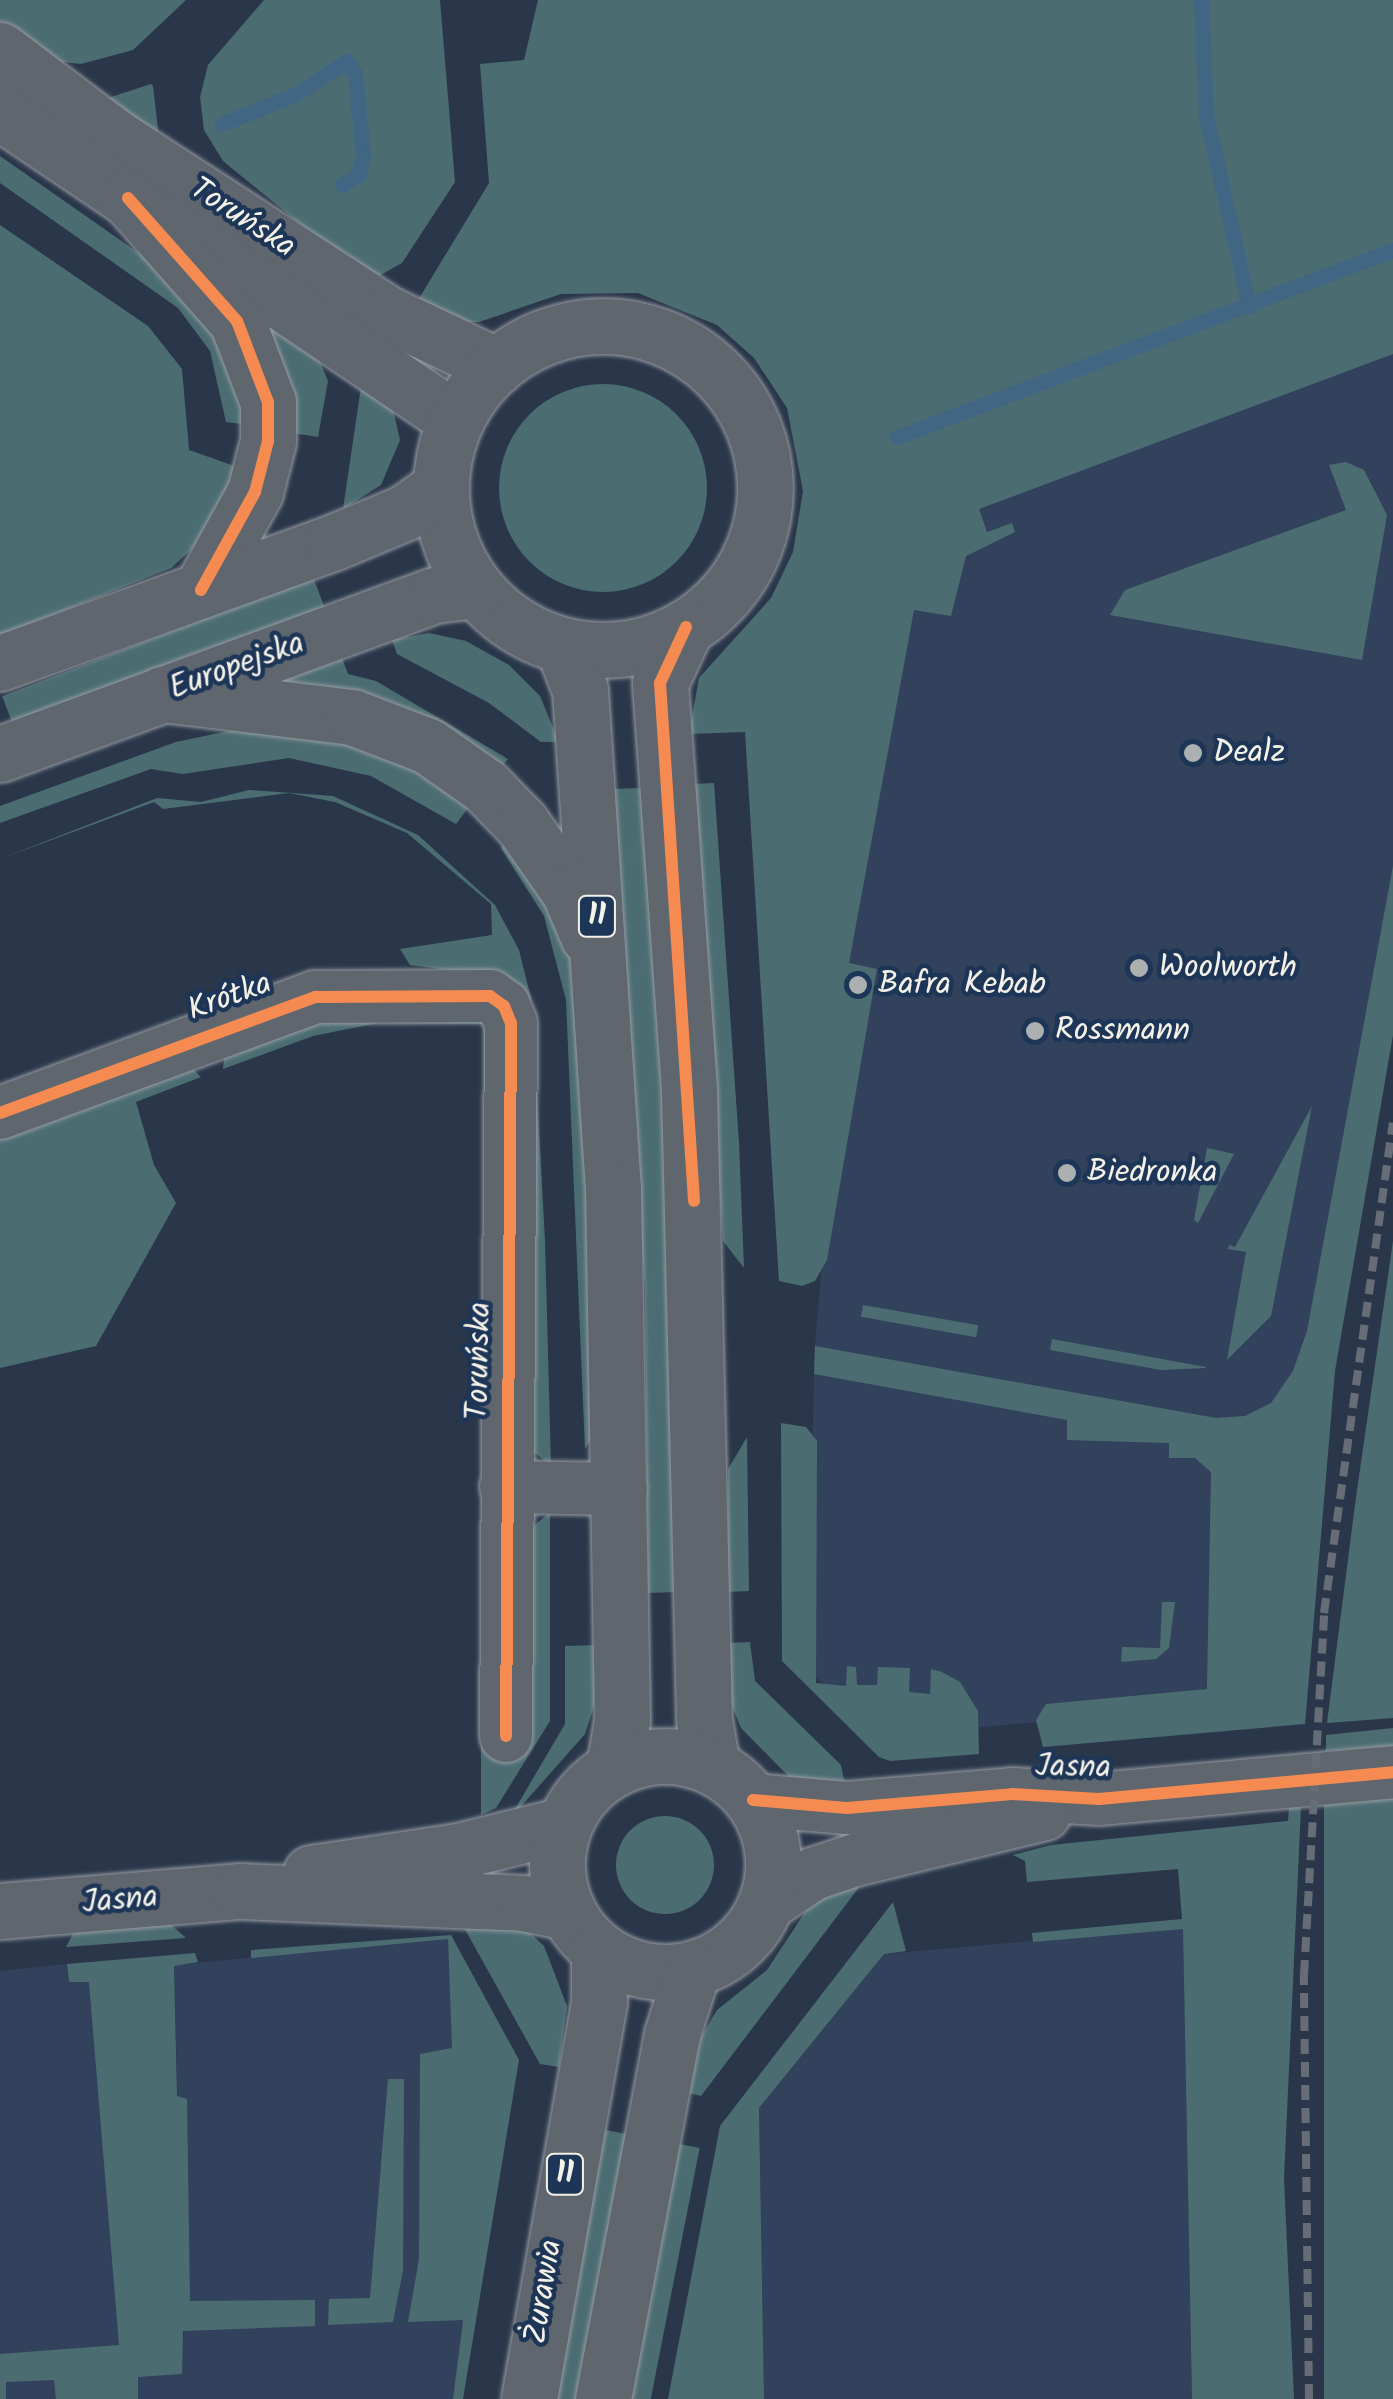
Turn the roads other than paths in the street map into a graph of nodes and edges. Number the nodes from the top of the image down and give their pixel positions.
1 (0, 50) edge
2 (0, 112) edge
3 (128, 198) junction
4 (497, 366) junction
5 (456, 420) junction
6 (440, 488) junction
7 (201, 590) junction
8 (476, 590) junction
9 (686, 627) junction
10 (563, 646) junction
11 (0, 664) edge
12 (162, 694) junction
13 (0, 754) edge
14 (602, 982) junction
15 (490, 996) joint
16 (0, 1113) edge
17 (506, 1487) junction
18 (621, 1488) junction
19 (506, 1736) dead end
20 (614, 1768) junction
21 (1393, 1772) edge
22 (732, 1783) junction
23 (1099, 1799) junction
24 (564, 1824) junction
25 (240, 1891) junction
26 (764, 1906) junction
27 (0, 1911) edge
28 (584, 1931) junction
29 (694, 1968) junction
30 (529, 2399) edge
31 (603, 2399) edge

1 - 4 main road, Toruńska
2 - 3 main road, Toruńska
3 - 5 main road, Toruńska
3 - 7 main road
4 - 5 main road
4 - 9 main road
5 - 6 main road
6 - 7 main road
6 - 8 main road
7 - 11 main road
8 - 10 main road
8 - 12 main road, Europejska
9 - 10 main road
9 - 22 main road
10 - 14 main road, 11
12 - 13 main road, Europejska
12 - 14 main road
14 - 18 main road, 11
15 - 16 street, Krótka
15 - 17 street, Toruńska
17 - 18 street
17 - 19 street, Toruńska
18 - 20 main road, 11
20 - 22 main road
20 - 24 main road, 11
21 - 23 street, Jasna
22 - 23 street, Jasna
22 - 26 main road
23 - 26 street, Jasna
24 - 25 main road, Jasna
24 - 28 main road, 11
25 - 27 main road, Jasna
25 - 28 main road, Jasna
26 - 29 main road
28 - 29 main road
28 - 30 main road, Żurawia / 11
29 - 31 main road

